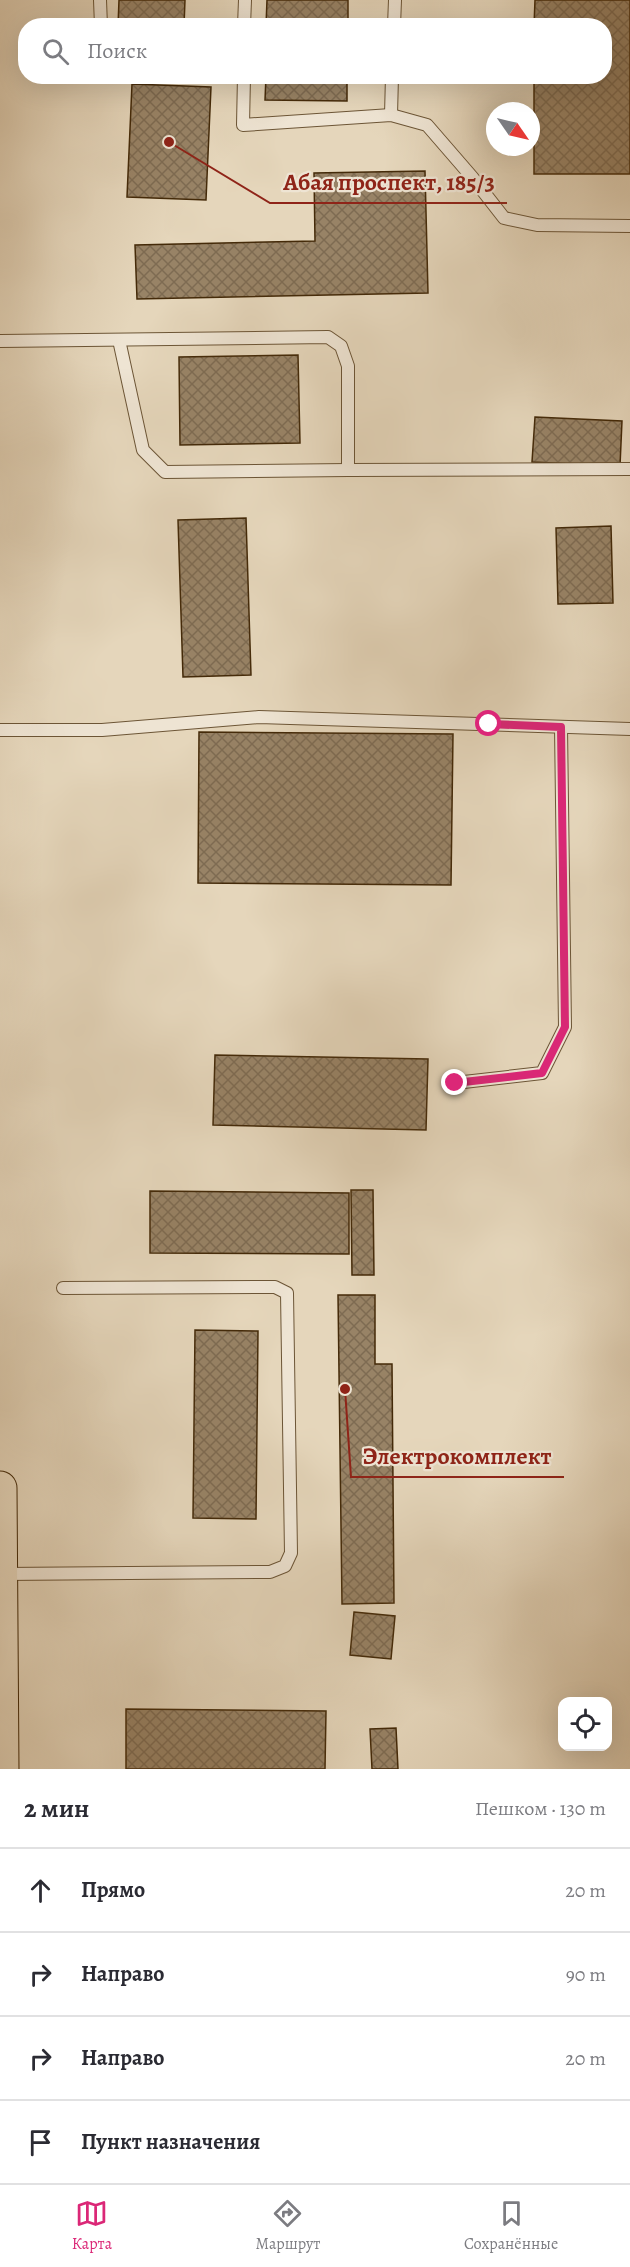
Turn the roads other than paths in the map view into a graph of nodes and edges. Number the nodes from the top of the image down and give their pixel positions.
1 (100, 0) edge
2 (245, 0) edge
3 (395, 0) edge
4 (101, 18) edge
5 (244, 18) edge
6 (394, 18) edge
7 (244, 84) edge
8 (392, 84) edge
9 (390, 115) junction
10 (630, 226) edge
11 (118, 340) junction
12 (0, 341) edge
13 (630, 469) edge
14 (348, 470) junction
15 (561, 727) junction
16 (630, 729) edge
17 (0, 730) edge
18 (455, 1083) dead end
19 (63, 1288) dead end
20 (0, 1488) edge
21 (1, 1574) edge
22 (2, 1769) edge

1 - 4 lane
2 - 5 lane
3 - 6 lane
7 - 9 lane
8 - 9 lane
9 - 10 lane
11 - 12 lane
11 - 14 lane
11 - 14 lane
13 - 14 lane
15 - 16 lane
15 - 17 lane
15 - 18 lane
19 - 21 lane
20 - 21 main road
21 - 22 main road

